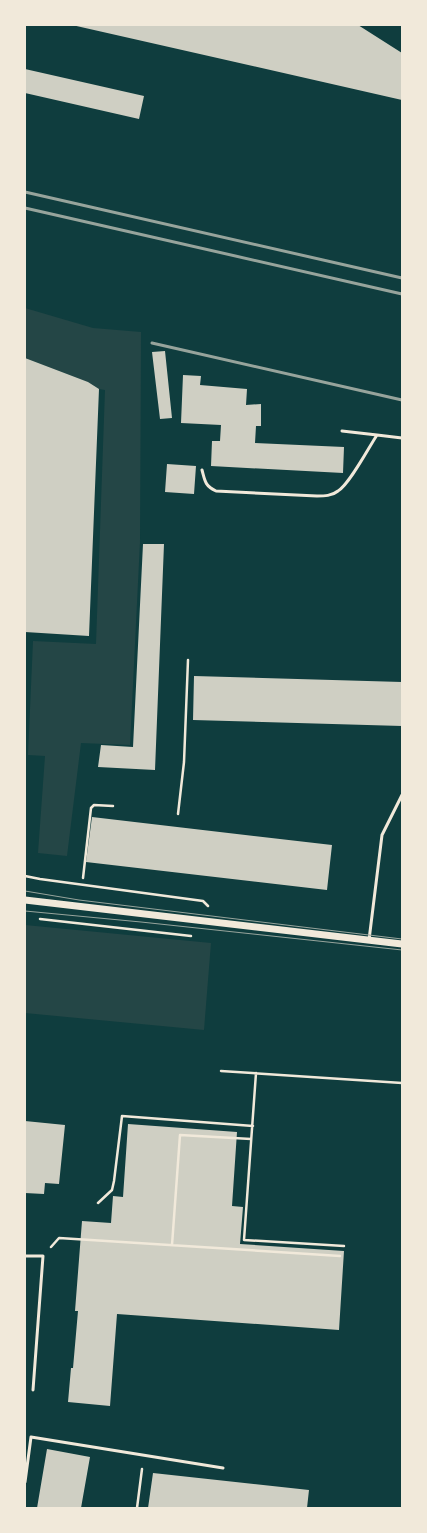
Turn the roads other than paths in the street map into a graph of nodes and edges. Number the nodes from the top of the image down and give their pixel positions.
1 (342, 431) dead end
2 (377, 435) junction
3 (402, 438) edge
4 (202, 470) dead end
5 (402, 795) edge
6 (25, 900) edge
7 (369, 940) junction
8 (402, 944) edge
9 (25, 1256) edge
10 (33, 1390) dead end
11 (223, 1468) dead end
12 (25, 1482) edge

1 - 2 lane
2 - 3 lane
2 - 4 lane
5 - 7 lane
6 - 7 street
7 - 8 street
9 - 10 lane
11 - 12 lane

